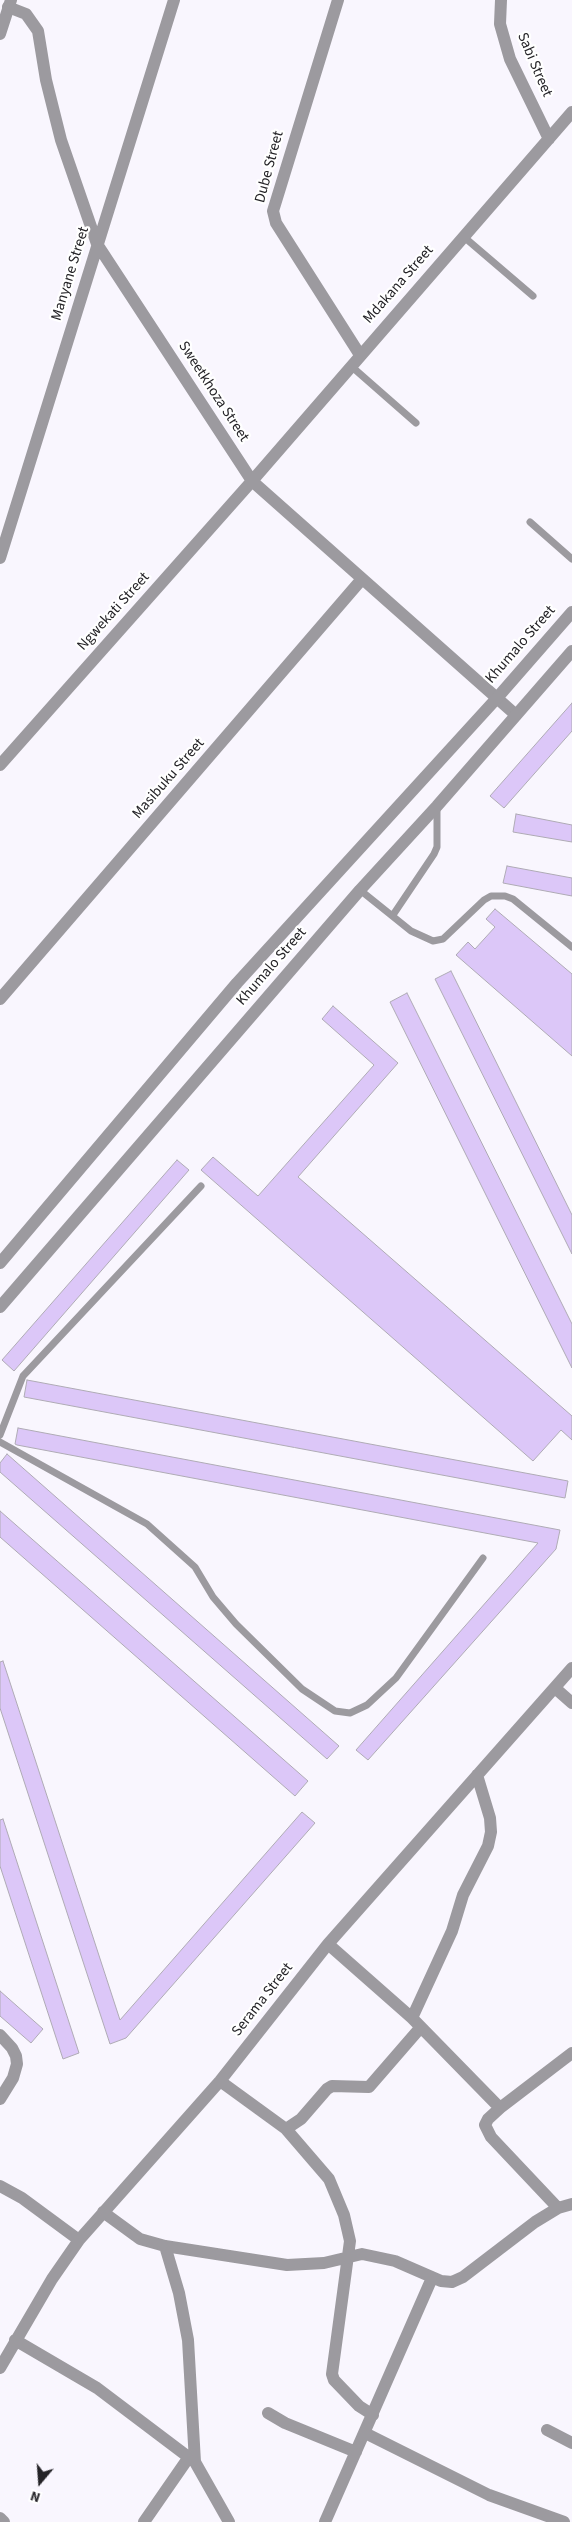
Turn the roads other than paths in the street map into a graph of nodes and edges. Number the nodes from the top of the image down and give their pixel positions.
1 (174, 0) edge
2 (338, 0) edge
3 (501, 0) edge
4 (6, 10) edge
5 (0, 34) edge
6 (572, 112) edge
7 (549, 139) junction
8 (464, 237) junction
9 (97, 244) junction
10 (533, 296) dead end
11 (360, 355) junction
12 (351, 366) junction
13 (416, 424) dead end
14 (252, 481) junction
15 (530, 522) dead end
16 (0, 558) edge
17 (572, 559) edge
18 (362, 579) junction
19 (572, 612) edge
20 (572, 651) edge
21 (497, 698) junction
22 (516, 715) junction
23 (1, 760) edge
24 (437, 806) junction
25 (360, 890) junction
26 (393, 915) junction
27 (572, 947) edge
28 (0, 999) edge
29 (201, 1186) dead end
30 (0, 1263) edge
31 (0, 1307) edge
32 (0, 1435) edge
33 (0, 1442) edge
34 (483, 1558) dead end
35 (572, 1668) edge
36 (555, 1688) junction
37 (572, 1703) edge
38 (477, 1775) junction
39 (328, 1944) junction
40 (416, 2023) junction
41 (0, 2035) edge
42 (572, 2053) edge
43 (220, 2081) junction
44 (0, 2099) edge
45 (500, 2108) junction
46 (286, 2129) junction
47 (0, 2186) edge
48 (572, 2204) edge
49 (558, 2208) junction
50 (103, 2212) junction
51 (79, 2240) junction
52 (165, 2246) junction
53 (350, 2256) junction
54 (432, 2278) junction
55 (15, 2340) junction
56 (0, 2368) edge
57 (268, 2414) dead end
58 (373, 2415) junction
59 (547, 2430) dead end
60 (365, 2433) junction
61 (572, 2444) edge
62 (356, 2452) junction
63 (192, 2459) junction
64 (0, 2518) edge
65 (4, 2522) edge
66 (144, 2522) edge
67 (229, 2522) edge
68 (326, 2522) edge
69 (564, 2522) edge

1 - 9 street, Manyane Street
2 - 11 street, Dube Street
3 - 7 street, Sabi Street
4 - 5 street
4 - 9 street, Sweetkhoza Street
6 - 7 street, Mdakana Street
7 - 8 street, Mdakana Street
8 - 10 lane
8 - 11 street, Mdakana Street
9 - 14 street, Sweetkhoza Street
9 - 16 street, Manyane Street
11 - 12 street, Mdakana Street
12 - 13 lane
12 - 14 street, Mdakana Street
14 - 18 street, Sweetkhoza Street
14 - 23 street, Ngwekati Street
15 - 17 lane
18 - 21 street, Sweetkhoza Street
18 - 28 street, Masibuku Street
19 - 21 street, Khumalo Street
20 - 22 street, Khumalo Street
21 - 22 street, Sweetkhoza Street
21 - 30 street, Khumalo Street
22 - 24 street, Khumalo Street
24 - 25 street, Khumalo Street
24 - 26 lane
25 - 26 lane
25 - 31 street, Khumalo Street
26 - 27 lane
29 - 32 lane
33 - 34 lane
35 - 36 street, Serama Street
36 - 37 street
36 - 38 street, Serama Street
38 - 39 street, Serama Street
38 - 40 street
39 - 40 street
39 - 43 street, Serama Street
40 - 45 street
40 - 46 street
41 - 44 street
42 - 45 street
43 - 46 street
43 - 50 street, Serama Street
45 - 49 street
46 - 53 street
47 - 51 street
48 - 49 street
49 - 54 street
50 - 51 street, Serama Street
50 - 52 street
51 - 55 street, Serama Street
52 - 53 street
52 - 63 street
53 - 54 street
53 - 58 street
54 - 58 street
55 - 56 street, Serama Street
55 - 63 street
57 - 62 street
58 - 60 street
59 - 61 street
60 - 62 street
60 - 69 street
62 - 68 street
63 - 66 street
63 - 67 street
64 - 65 street

